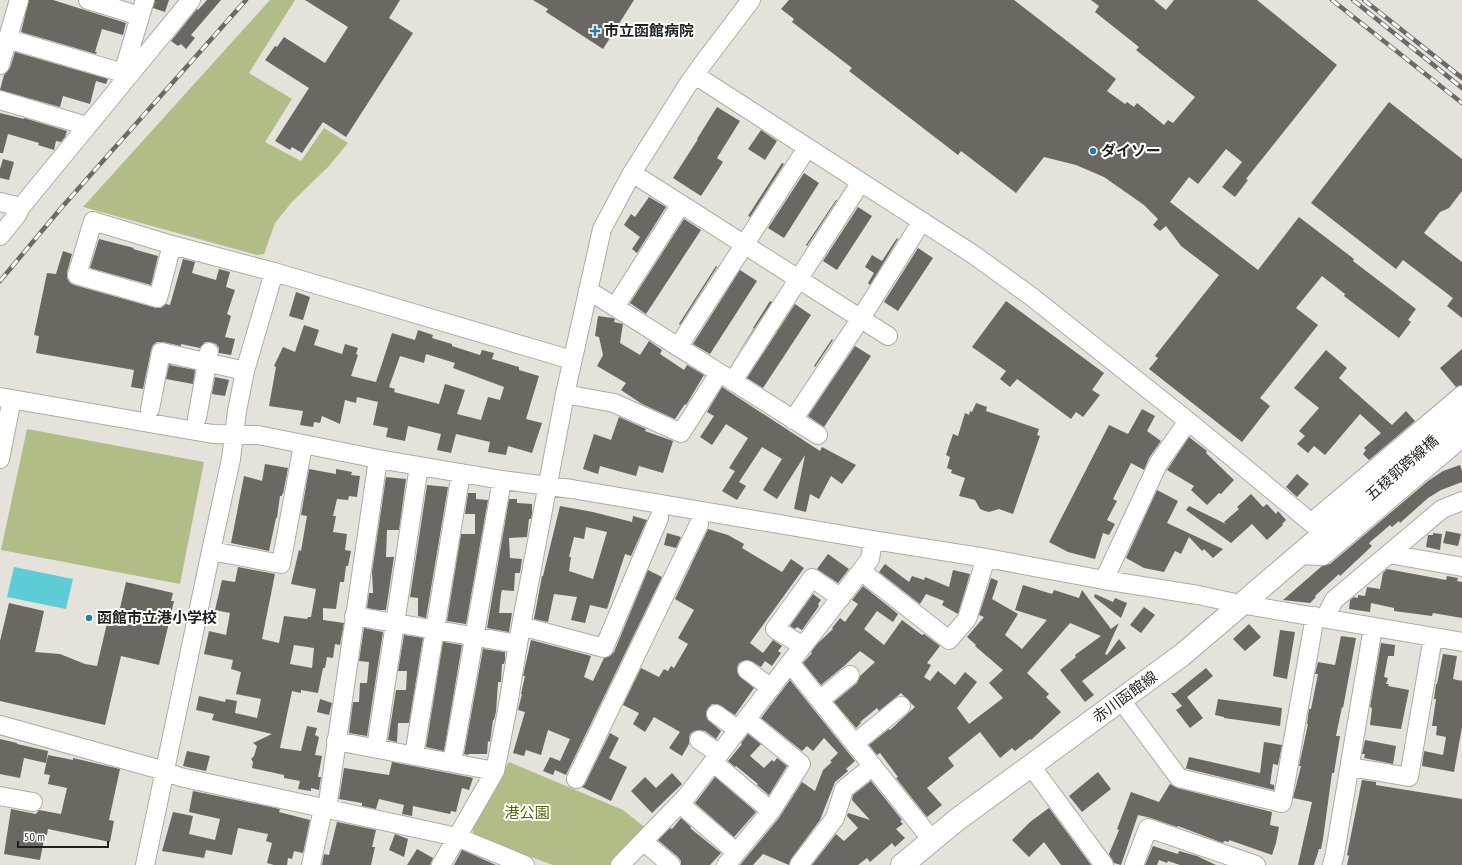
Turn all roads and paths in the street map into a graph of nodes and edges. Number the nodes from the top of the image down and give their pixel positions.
1 (19, 0) edge
2 (88, 0) edge
3 (191, 0) edge
4 (751, 0) edge
5 (143, 8) edge
6 (8, 39) junction
7 (0, 65) edge
8 (126, 74) junction
9 (695, 75) junction
10 (0, 100) edge
11 (87, 126) junction
12 (807, 148) junction
13 (632, 173) junction
14 (861, 182) junction
15 (0, 202) edge
16 (681, 204) junction
17 (22, 207) junction
18 (922, 221) junction
19 (0, 236) edge
20 (172, 245) junction
21 (745, 245) junction
22 (274, 272) junction
23 (799, 279) junction
24 (588, 290) junction
25 (615, 307) junction
26 (861, 318) junction
27 (888, 336) dead end
28 (678, 347) junction
29 (208, 357) junction
30 (572, 360) junction
31 (245, 371) junction
32 (726, 377) junction
33 (565, 394) junction
34 (1462, 395) edge
35 (6, 398) edge
36 (150, 409) dead end
37 (1462, 416) edge
38 (197, 418) dead end
39 (793, 420) junction
40 (1188, 421) junction
41 (233, 435) junction
42 (818, 435) dead end
43 (1462, 438) edge
44 (303, 445) junction
45 (0, 459) edge
46 (378, 459) junction
47 (419, 466) junction
48 (461, 473) junction
49 (502, 480) junction
50 (548, 486) junction
51 (1462, 501) edge
52 (659, 518) dead end
53 (1341, 520) joint
54 (699, 524) dead end
55 (1319, 528) junction
56 (873, 540) junction
57 (211, 551) junction
58 (1389, 554) junction
59 (1300, 555) junction
60 (986, 558) junction
61 (1462, 567) edge
62 (862, 571) junction
63 (1104, 580) junction
64 (841, 598) junction
65 (1240, 604) junction
66 (354, 616) junction
67 (1320, 617) junction
68 (394, 623) junction
69 (521, 626) junction
70 (1373, 626) junction
71 (434, 629) junction
72 (474, 636) junction
73 (1433, 637) junction
74 (1462, 642) edge
75 (518, 644) junction
76 (803, 646) junction
77 (790, 663) junction
78 (747, 670) dead end
79 (850, 675) dead end
80 (771, 688) junction
81 (820, 700) junction
82 (1121, 700) junction
83 (901, 706) dead end
84 (716, 714) dead end
85 (742, 724) junction
86 (0, 726) edge
87 (699, 740) dead end
88 (336, 741) junction
89 (855, 744) junction
90 (376, 748) junction
91 (414, 755) junction
92 (716, 759) junction
93 (452, 763) junction
94 (873, 766) junction
95 (1031, 766) junction
96 (1350, 767) junction
97 (165, 771) junction
98 (495, 771) junction
99 (576, 779) dead end
100 (0, 796) edge
101 (33, 802) dead end
102 (680, 804) junction
103 (325, 809) junction
104 (771, 811) junction
105 (457, 837) junction
106 (932, 840) junction
107 (643, 841) junction
108 (731, 859) edge
109 (146, 865) edge
110 (311, 865) edge
111 (441, 865) edge
112 (525, 865) edge
113 (620, 865) edge
114 (671, 865) edge
115 (799, 865) edge
116 (902, 865) edge
117 (1104, 865) edge
118 (1134, 865) edge
119 (1256, 865) edge
120 (1332, 865) edge

1 - 6 street
2 - 5 street
3 - 8 street
4 - 9 street
5 - 8 street
6 - 7 street
6 - 8 street
8 - 11 street
9 - 12 street
9 - 13 street
10 - 11 street
11 - 17 street
12 - 14 street
12 - 21 street
13 - 16 street
13 - 24 street
14 - 18 street
14 - 23 street
15 - 17 street
16 - 21 street
16 - 25 street
17 - 19 street
18 - 26 street
18 - 40 street
20 - 20 street
20 - 22 street
21 - 23 street
21 - 28 street
22 - 30 street
22 - 31 street
23 - 26 street
23 - 32 street
24 - 25 street
24 - 30 street
25 - 28 street
26 - 27 street
26 - 39 street
28 - 32 street
29 - 31 street
29 - 36 street
29 - 38 street
30 - 33 street
31 - 41 street
32 - 33 street
32 - 39 street
33 - 50 street
34 - 55 street
35 - 41 street
35 - 45 street
37 - 53 main road, 五稜郭跨線橋
39 - 42 street
40 - 55 street
40 - 63 street
41 - 44 street
41 - 57 street
43 - 59 street
44 - 46 street
44 - 57 street
46 - 47 street
46 - 66 street
47 - 48 street
47 - 68 street
48 - 49 street
48 - 71 street
49 - 50 street
49 - 72 street
50 - 56 street
50 - 69 street
51 - 58 street
52 - 69 street
53 - 55 main road, 赤川函館線
54 - 99 street
55 - 59 main road, 赤川函館線
56 - 60 street
56 - 62 street
57 - 97 street
58 - 61 street
58 - 67 street
59 - 65 main road, 赤川函館線
60 - 62 street
60 - 63 street
62 - 64 street
63 - 65 street
64 - 76 street
64 - 76 street
65 - 67 street
65 - 82 main road, 赤川函館線
66 - 68 street
66 - 88 street
67 - 70 street
67 - 82 street
68 - 71 street
68 - 90 street
69 - 75 street
70 - 73 street
70 - 96 street
71 - 72 street
71 - 91 street
72 - 75 street
72 - 93 street
73 - 74 street
73 - 96 street
75 - 98 street
76 - 77 street
77 - 80 street
77 - 81 street
78 - 80 street
79 - 81 street
80 - 85 street
81 - 89 street
82 - 95 main road, 赤川函館線
83 - 89 street
84 - 85 street
85 - 92 street
85 - 104 street
86 - 97 street
87 - 92 street
88 - 90 street
88 - 103 street
89 - 94 street
90 - 91 street
91 - 93 street
92 - 102 street
92 - 104 street
93 - 98 street
94 - 106 street
94 - 115 street
95 - 106 main road, 赤川函館線
95 - 117 street
96 - 120 street
97 - 103 street
97 - 109 street
98 - 105 street
100 - 101 street
102 - 107 street
102 - 108 street
103 - 105 street
103 - 110 street
104 - 108 street
105 - 111 street
105 - 112 street
106 - 116 main road, 赤川函館線
107 - 113 street
107 - 114 street
118 - 119 street

